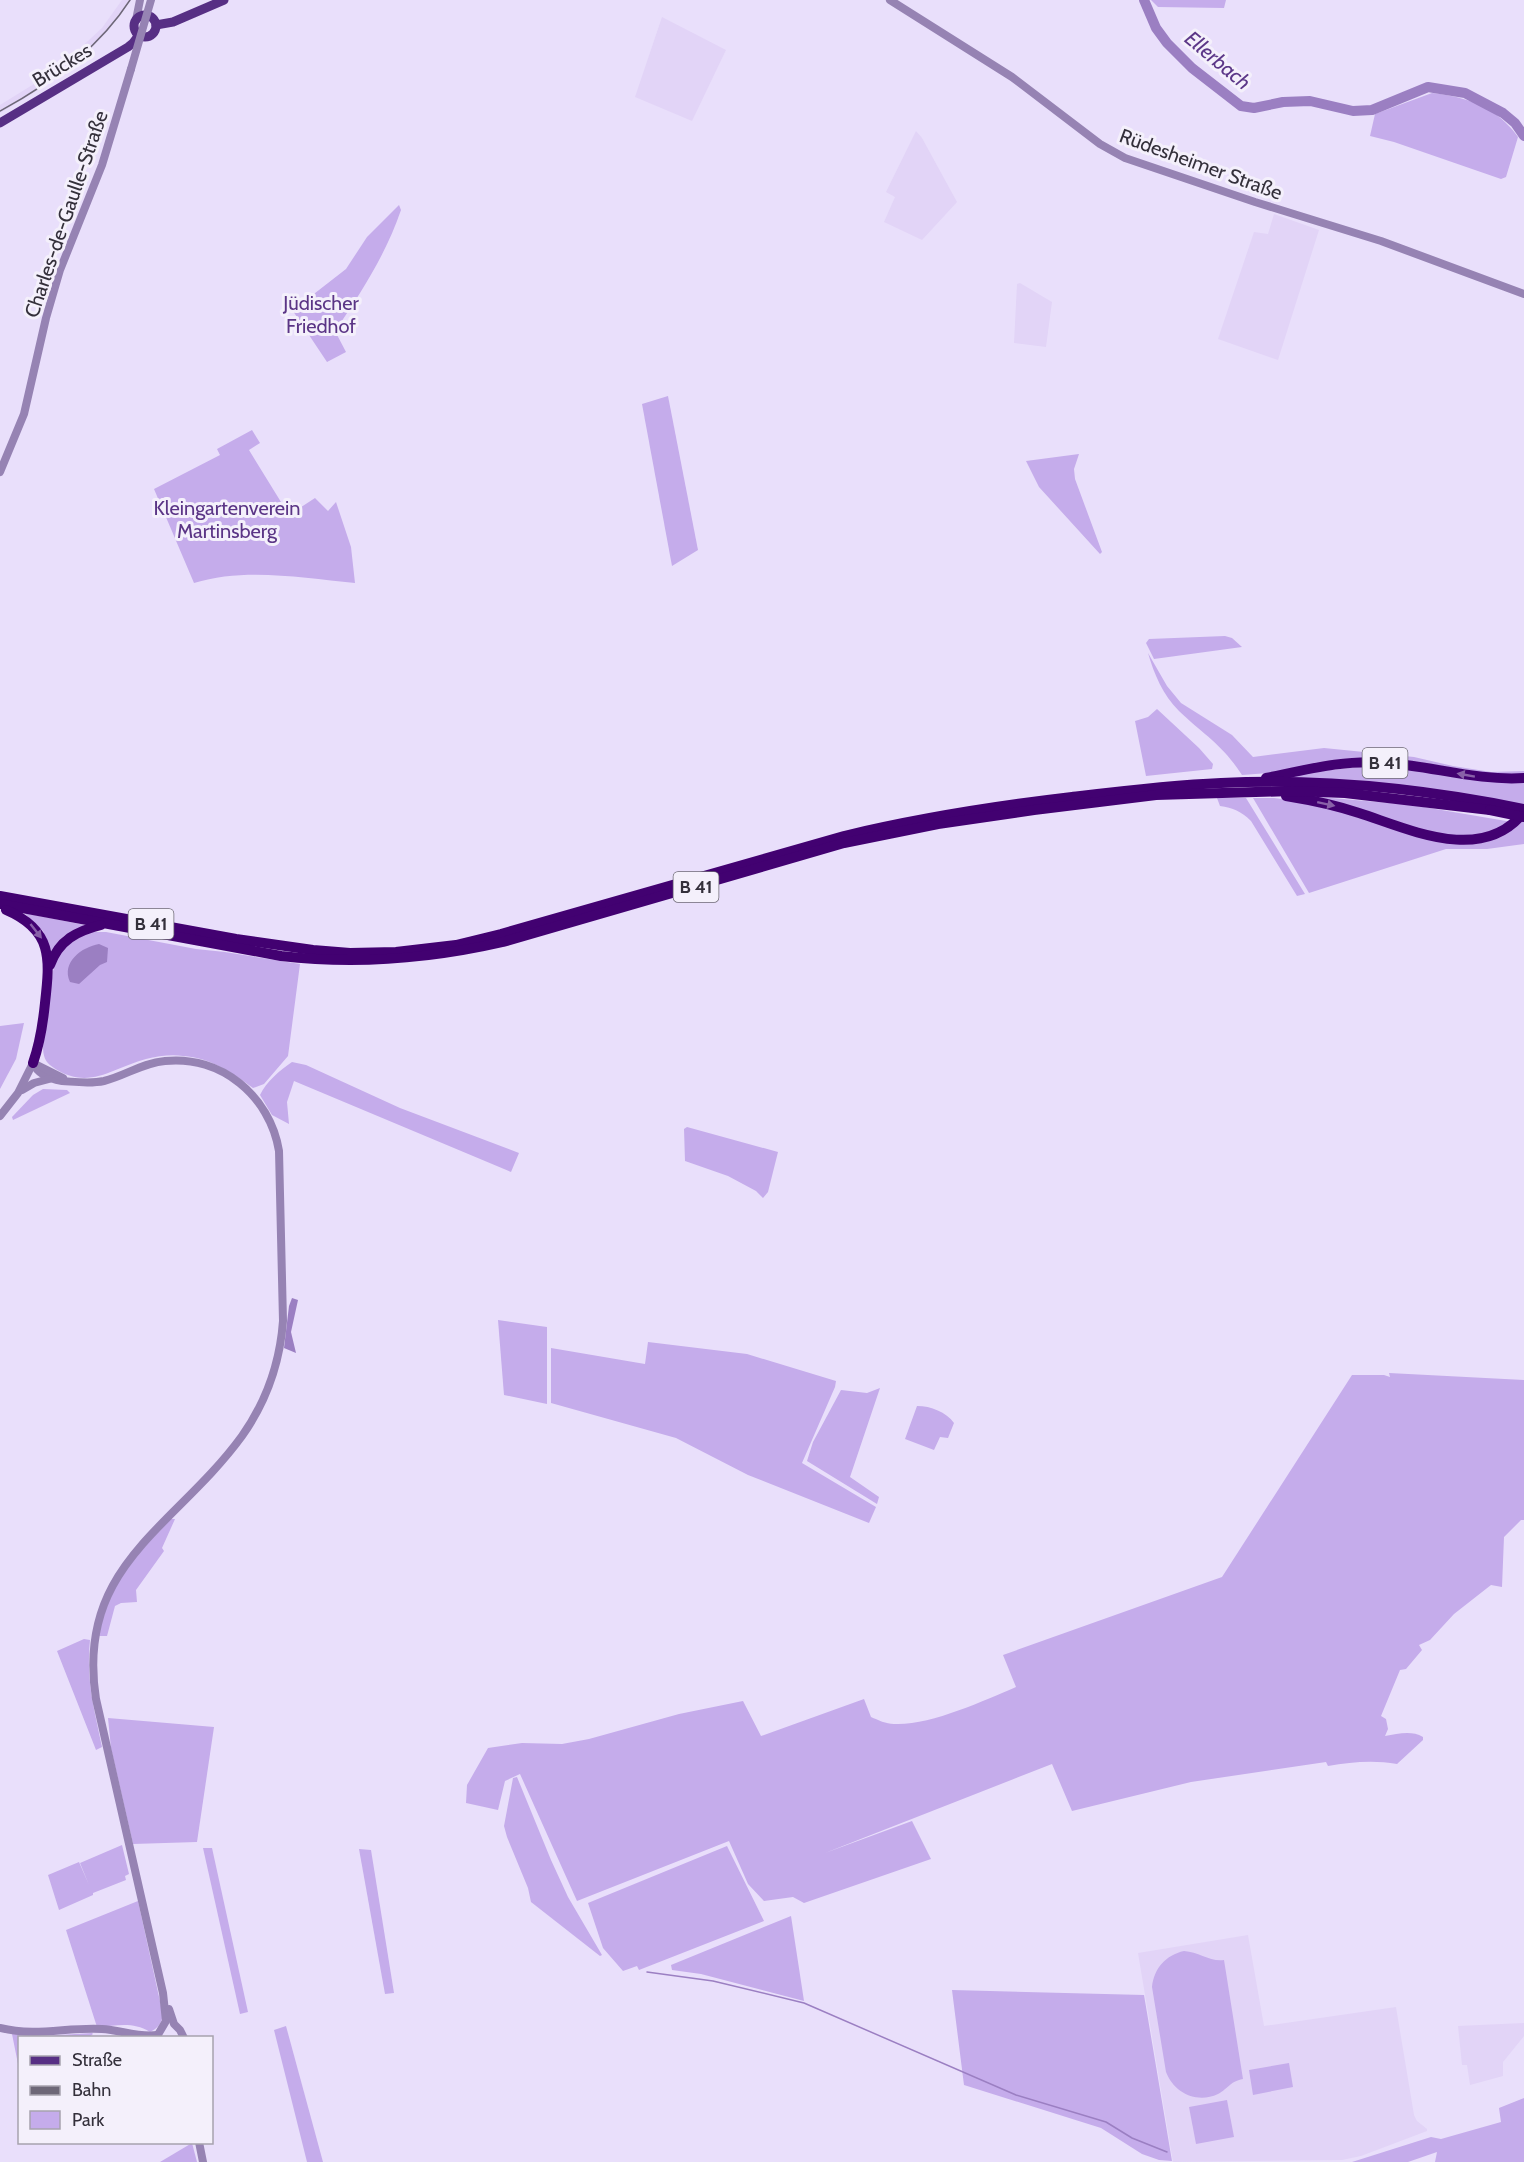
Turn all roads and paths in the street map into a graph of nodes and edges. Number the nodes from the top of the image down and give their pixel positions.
1 (140, 0) edge
2 (151, 0) edge
3 (217, 1) edge
4 (894, 1) edge
5 (136, 20) junction
6 (156, 25) junction
7 (139, 34) junction
8 (0, 123) edge
9 (1524, 294) edge
10 (0, 472) edge
11 (1524, 778) edge
12 (1249, 787) junction
13 (1490, 807) junction
14 (1524, 811) edge
15 (1524, 817) edge
16 (0, 896) edge
17 (0, 905) edge
18 (105, 924) junction
19 (49, 971) junction
20 (33, 1063) junction
21 (52, 1079) junction
22 (70, 1082) junction
23 (18, 1093) junction
24 (0, 1116) edge
25 (163, 1993) junction
26 (164, 2027) junction
27 (176, 2027) junction
28 (0, 2028) edge
29 (111, 2030) junction
30 (127, 2036) edge
31 (157, 2036) edge
32 (183, 2036) edge
33 (199, 2144) edge
34 (203, 2162) edge

1 - 5 street
2 - 10 street, Charles-de-Gaulle-Straße, bridge
3 - 6 main road
4 - 9 street, Rüdesheimer Straße
5 - 6 main road
5 - 7 main road
6 - 7 main road
7 - 8 main road, Brückes
11 -> 12 highway, B 41
12 - 13 highway, B 41
12 -> 14 highway, B 41
12 - 16 highway, B 41
12 - 18 highway, B 41
13 - 14 highway, B 41
13 - 15 highway, B 41, bridge
17 - 18 highway, B 41
17 -> 19 highway, B 41
18 - 19 highway, B 41
19 - 20 highway, B 41
20 - 21 street
20 - 22 street
20 - 23 street, B 41
21 - 22 street
21 - 23 street
22 - 25 street
23 - 24 street, B 41
25 - 26 street
25 - 27 street
26 - 27 street
26 - 31 street
27 - 32 street
28 - 29 street
29 - 30 street
29 - 31 street
33 - 34 street

